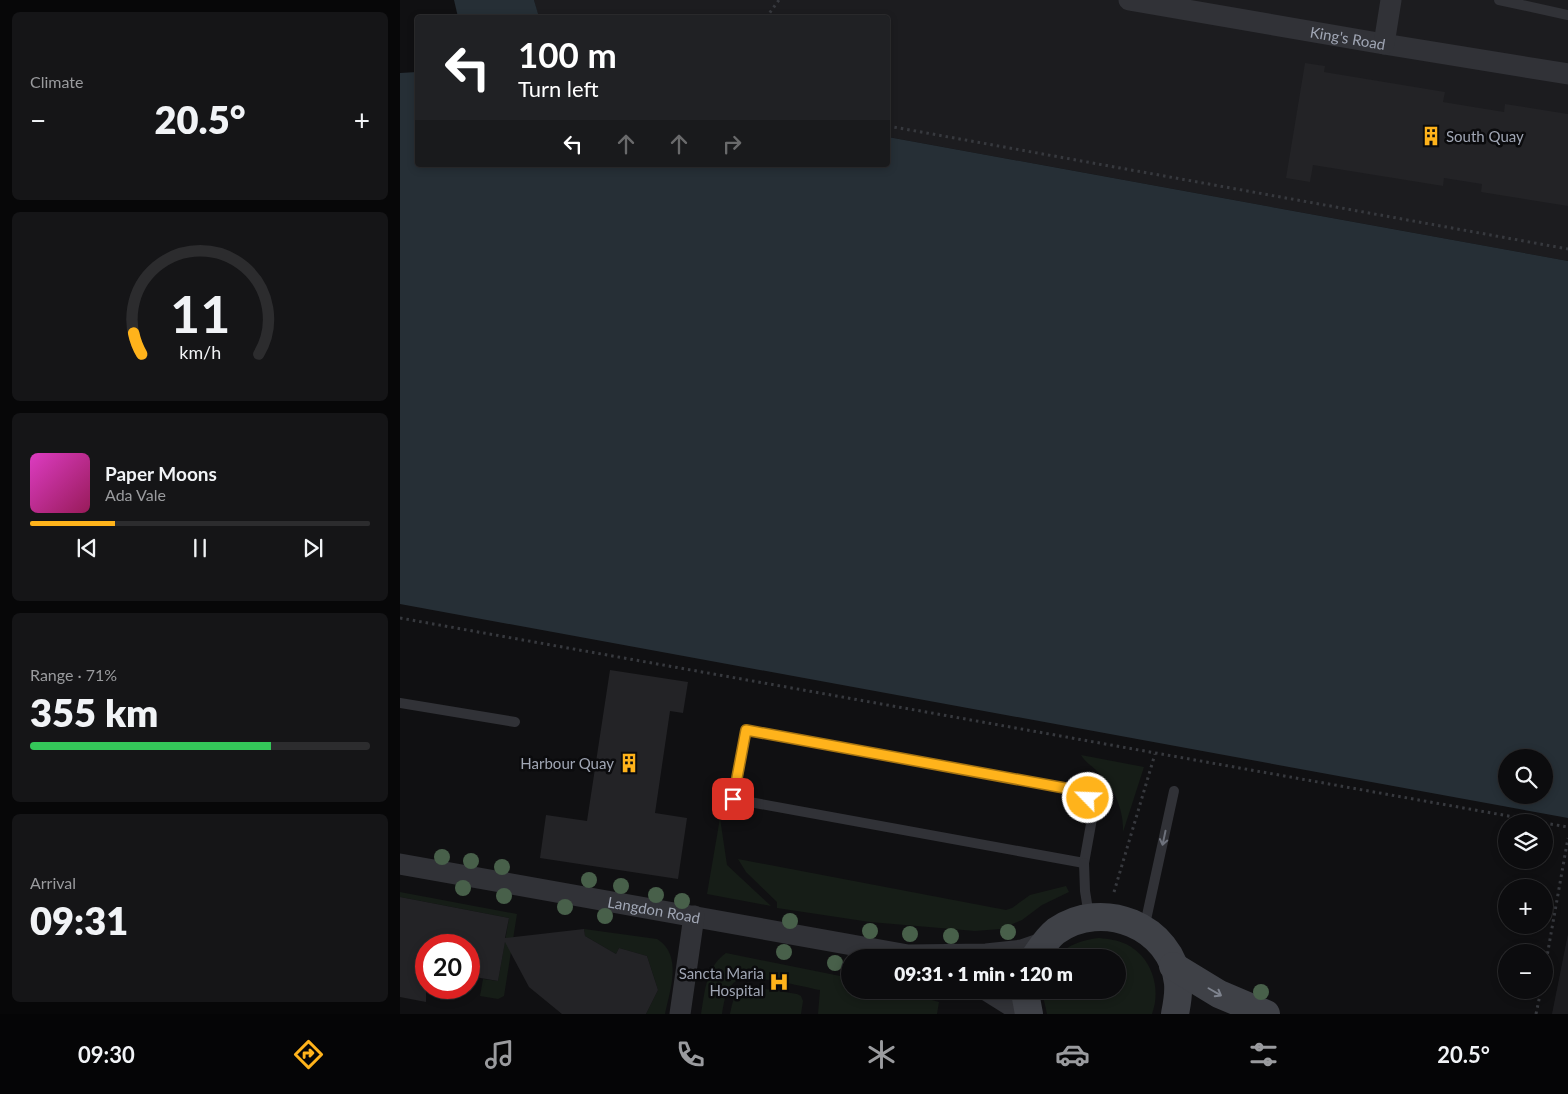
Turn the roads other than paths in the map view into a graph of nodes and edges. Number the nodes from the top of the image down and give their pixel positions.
1 (1129, 0) edge
2 (1391, 0) edge
3 (1499, 0) edge
4 (1183, 5) edge
5 (1568, 15) edge
6 (1384, 44) junction
7 (1568, 74) edge
8 (400, 704) edge
9 (515, 722) dead end
10 (1174, 790) dead end
11 (1084, 863) junction
12 (400, 864) edge
13 (694, 916) junction
14 (1097, 917) junction
15 (1144, 929) junction
16 (873, 949) edge
17 (1040, 949) edge
18 (1174, 966) junction
19 (1000, 999) edge
20 (1026, 999) edge
21 (680, 1014) edge
22 (1024, 1014) edge
23 (1029, 1014) edge
24 (1175, 1014) edge
25 (1266, 1014) edge

1 - 4 street, King's Road
2 - 6 street
3 - 5 lane
4 - 6 street, King's Road
6 - 7 street, King's Road
8 - 9 lane
10 -> 15 lane
11 - 11 lane
11 - 14 lane
12 - 13 street, Langdon Road
13 - 16 street, Langdon Road
13 - 21 street
14 - 15 street
14 - 17 street
15 - 18 street
18 - 24 street
18 -> 25 street
19 - 22 street
20 - 23 street

